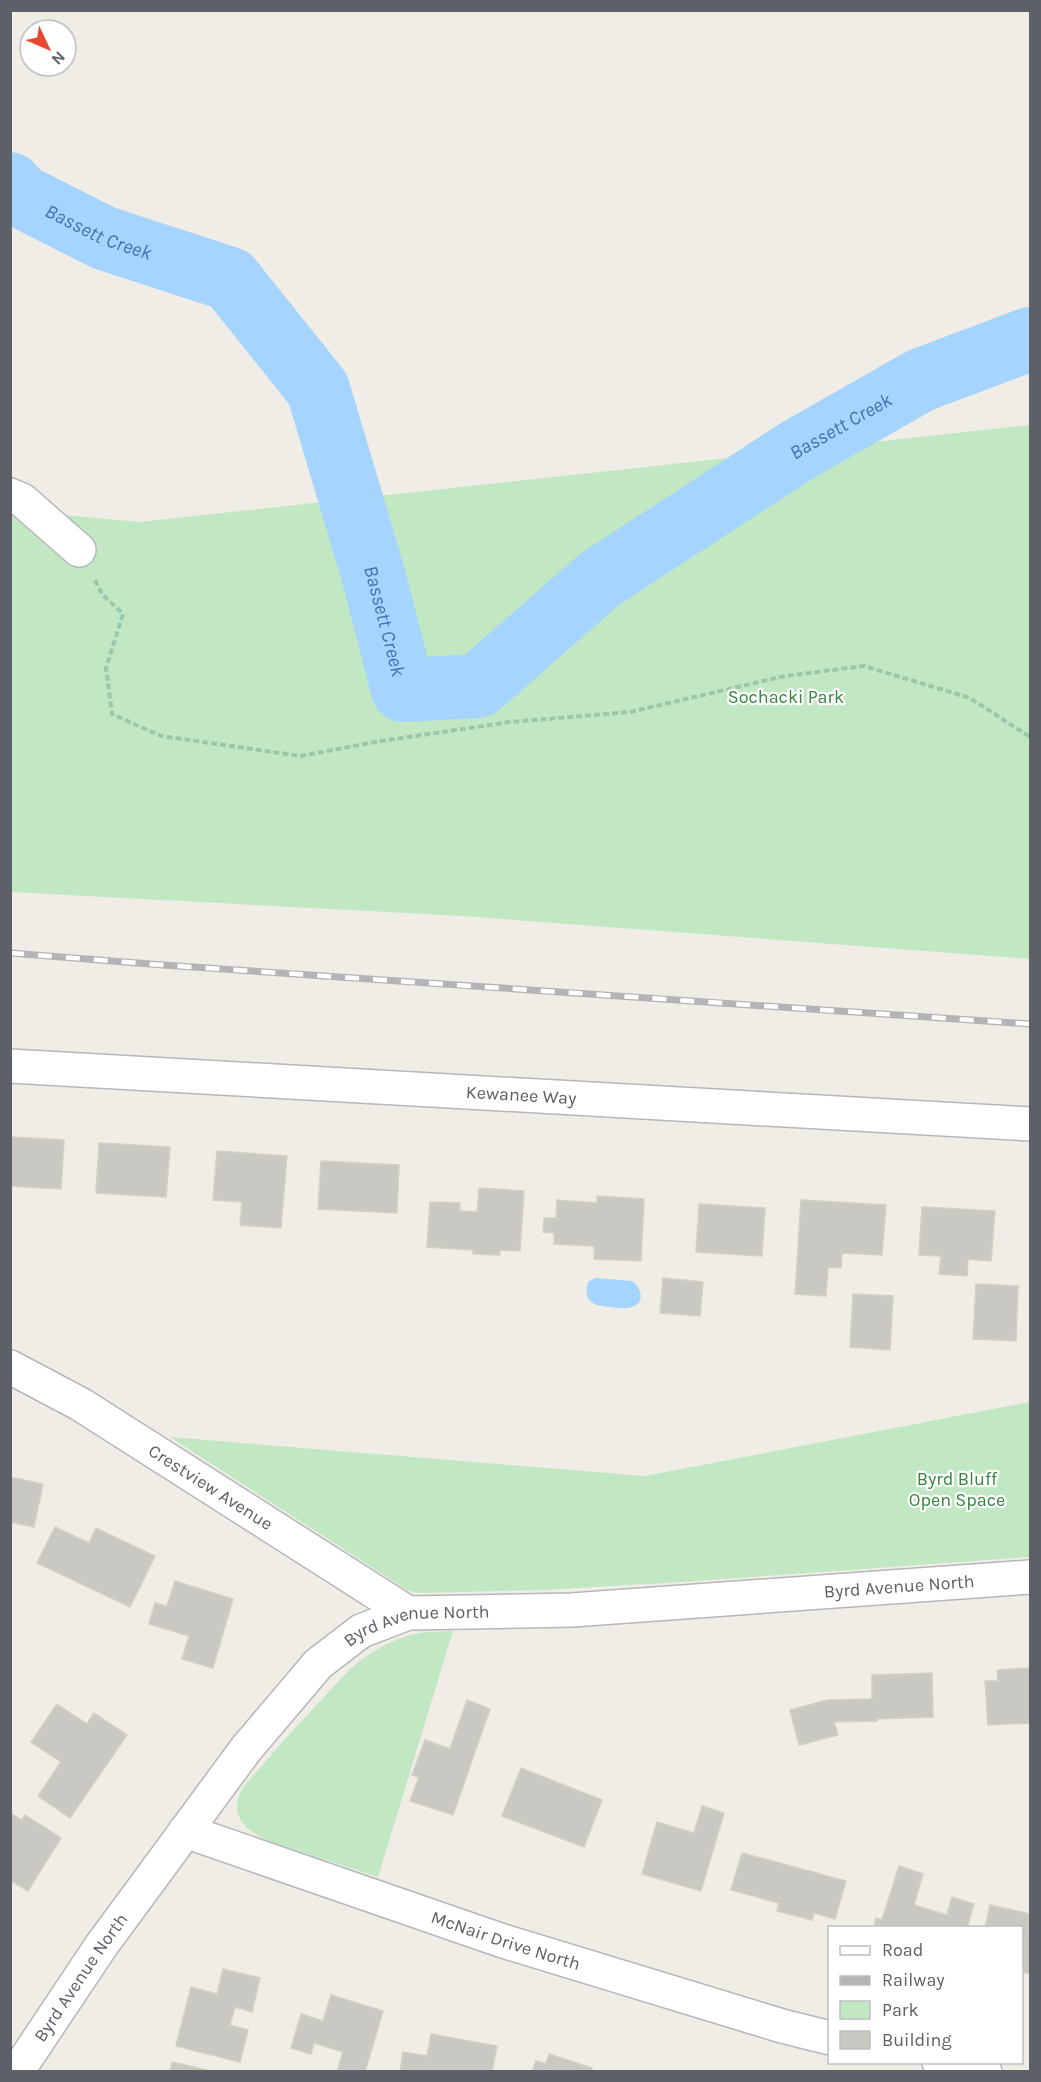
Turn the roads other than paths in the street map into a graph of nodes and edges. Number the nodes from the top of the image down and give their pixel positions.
1 (10, 495) edge
2 (79, 550) road end
3 (10, 1066) edge
4 (1030, 1124) edge
5 (10, 1367) edge
6 (1030, 1577) edge
7 (408, 1613) junction
8 (185, 1831) junction
9 (828, 2037) edge
10 (948, 2064) edge
11 (16, 2072) edge
12 (985, 2072) edge

1 - 2 street
3 - 4 street, Kewanee Way
5 - 7 street, Crestview Avenue
6 - 7 street, Byrd Avenue North
7 - 8 street, Byrd Avenue North
8 - 9 street, McNair Drive North
8 - 11 street, Byrd Avenue North
10 - 12 street

